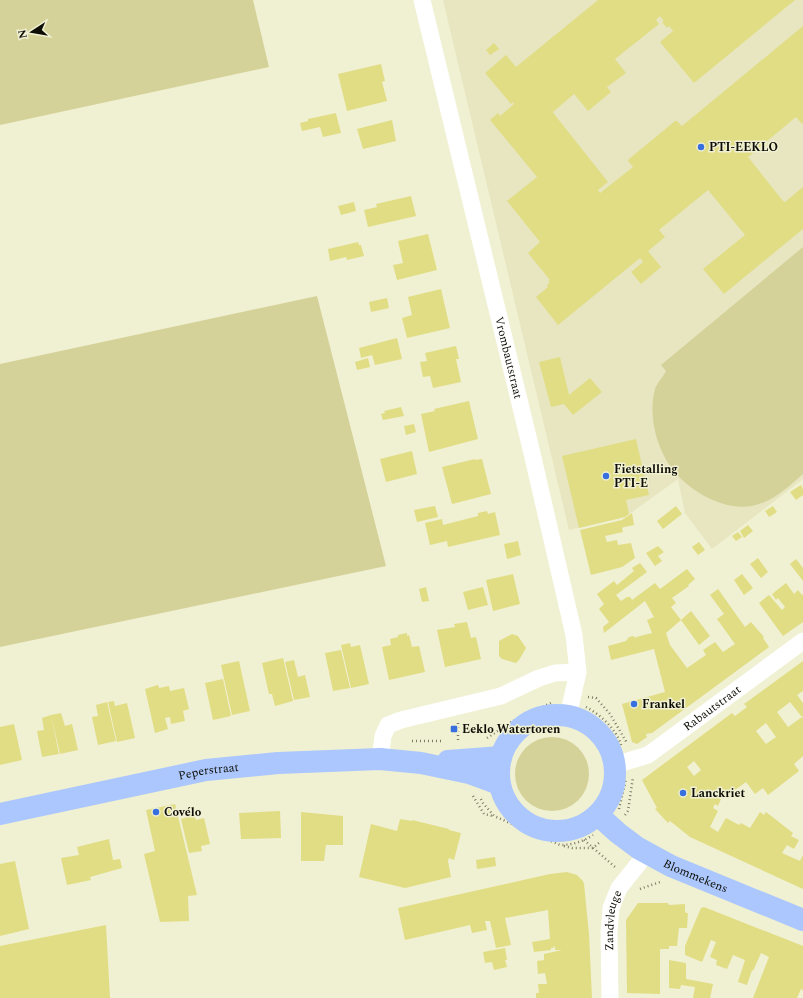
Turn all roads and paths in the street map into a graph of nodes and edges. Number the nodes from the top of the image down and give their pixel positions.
1 (422, 0) edge
2 (803, 641) edge
3 (578, 672) junction
4 (570, 709) junction
5 (458, 723) dead end
6 (483, 740) dead end
7 (458, 745) dead end
8 (501, 757) junction
9 (380, 759) junction
10 (421, 763) junction
11 (621, 763) junction
12 (499, 784) junction
13 (481, 798) dead end
14 (608, 813) junction
15 (0, 814) edge
16 (584, 840) dead end
17 (647, 853) junction
18 (803, 920) edge
19 (610, 998) edge

1 - 3 street, Vrombautstraat
2 - 11 street, Rabautstraat
3 - 4 street, Vrombautstraat
3 - 9 street
4 - 6 path
4 - 8 main road
4 - 11 main road
4 - 11 path
5 - 7 path
8 - 10 main road, Peperstraat
8 - 12 main road
9 - 10 main road, Peperstraat
9 - 15 main road, Peperstraat
10 - 12 main road, Peperstraat
11 - 14 main road
11 - 14 path
12 - 14 main road
13 - 16 path
14 - 17 main road, Blommekens
17 - 18 main road, Blommekens
17 - 19 street, Zandvleuge

